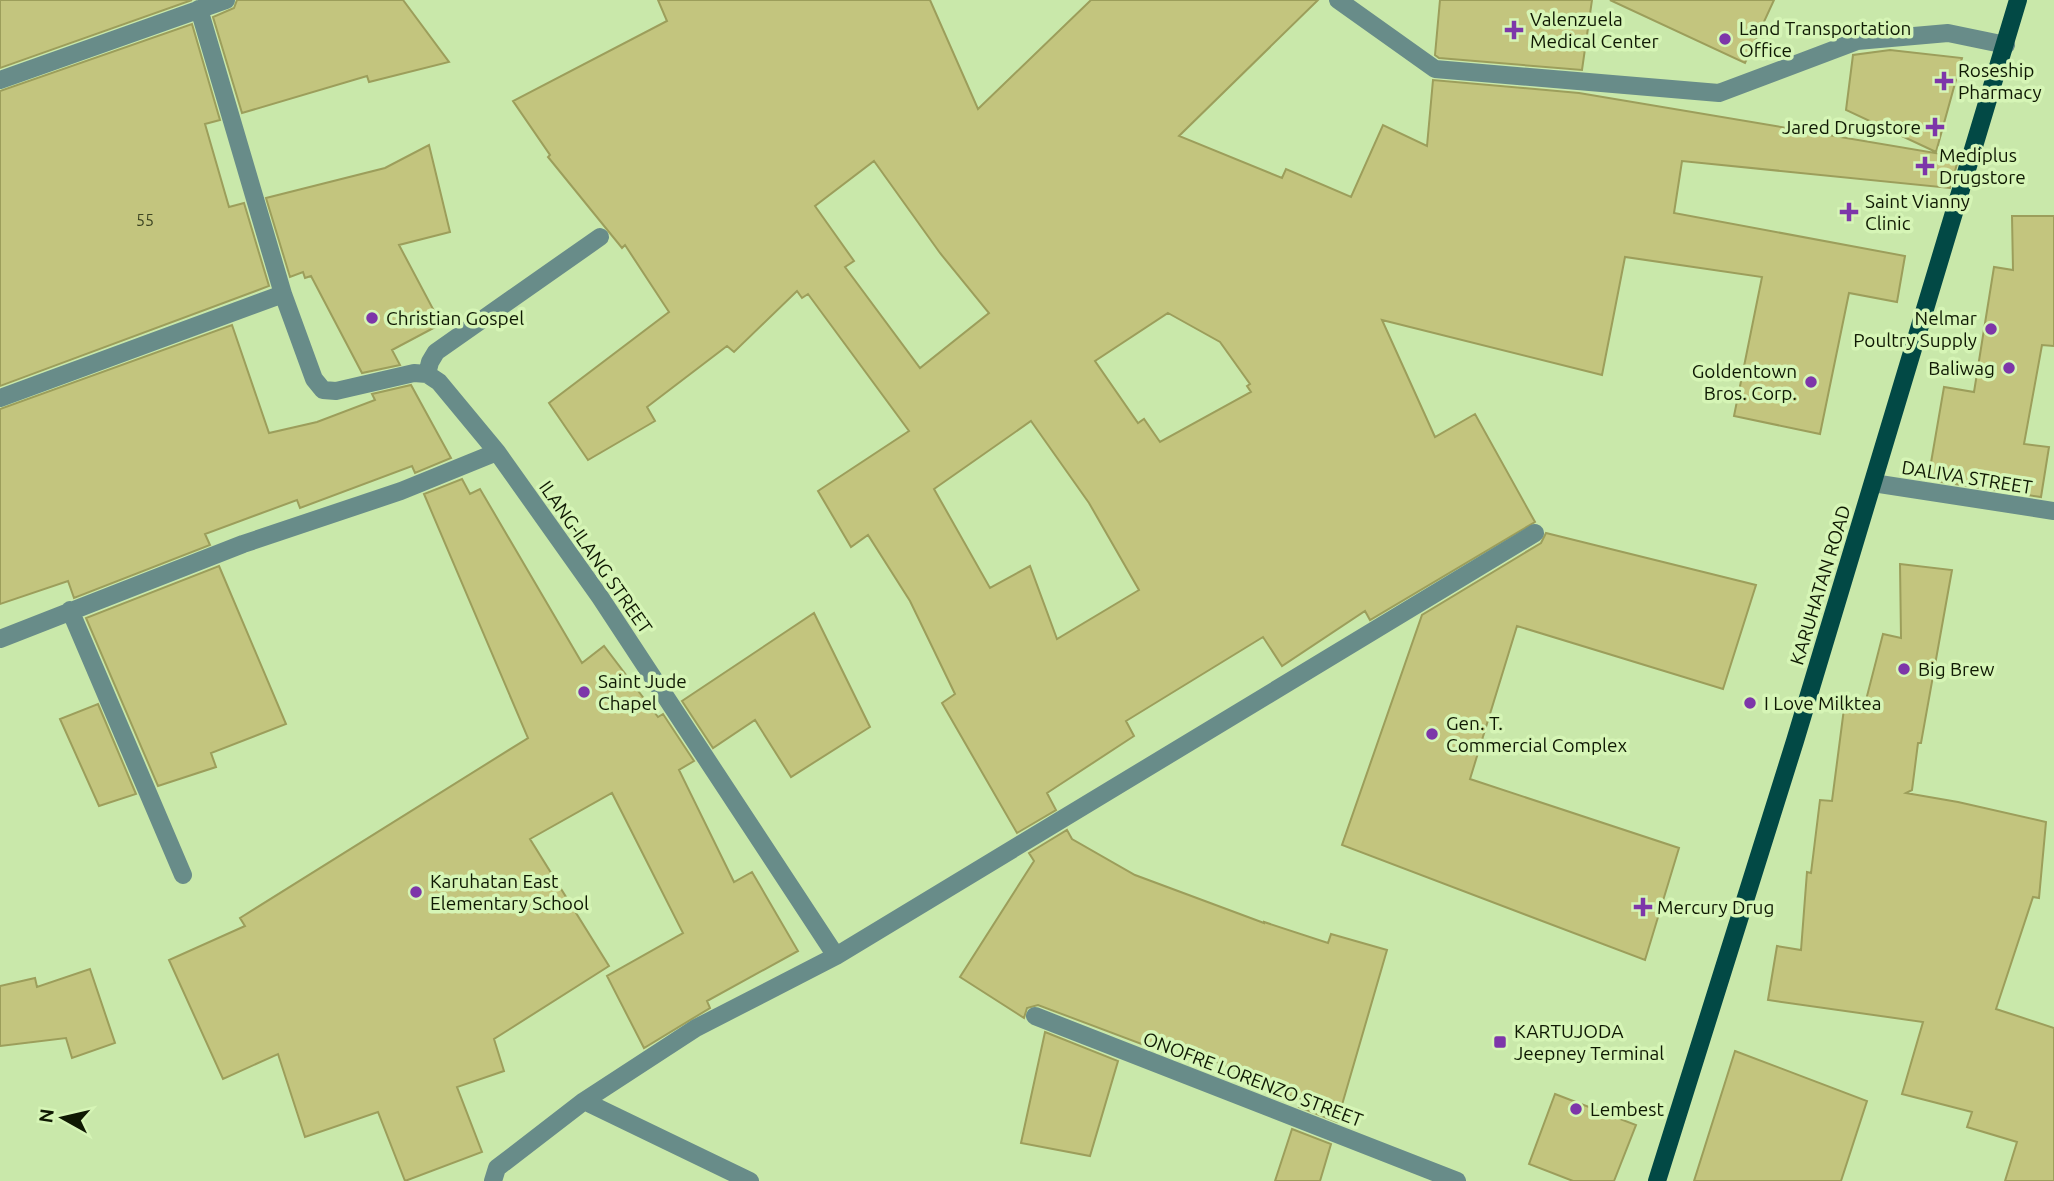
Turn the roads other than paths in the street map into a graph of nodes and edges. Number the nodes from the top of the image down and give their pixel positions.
1 (226, 0) edge
2 (1338, 0) edge
3 (2018, 0) edge
4 (199, 9) junction
5 (2006, 45) junction
6 (0, 80) edge
7 (600, 237) dead end
8 (283, 295) junction
9 (427, 374) junction
10 (0, 398) edge
11 (497, 452) junction
12 (1873, 483) junction
13 (2054, 512) edge
14 (1535, 533) dead end
15 (69, 610) junction
16 (0, 639) edge
17 (183, 875) dead end
18 (836, 956) junction
19 (1035, 1016) dead end
20 (584, 1101) junction
21 (493, 1181) edge
22 (750, 1181) edge
23 (1457, 1181) edge
24 (1657, 1181) edge

1 - 4 street
2 - 5 street
3 - 5 main road, KARUHATAN ROAD
4 - 6 street
4 - 8 street
5 - 12 main road, KARUHATAN ROAD
7 - 9 street
8 - 9 street
8 - 10 street
9 - 11 street, ILANG-ILANG STREET
11 - 15 street
11 - 18 street, ILANG-ILANG STREET
12 - 13 street, DALIVA STREET
12 - 24 main road, KARUHATAN ROAD
14 - 18 street
15 - 16 street
15 - 17 street
18 - 20 street
19 - 23 street, ONOFRE LORENZO STREET
20 - 21 street
20 - 22 street

